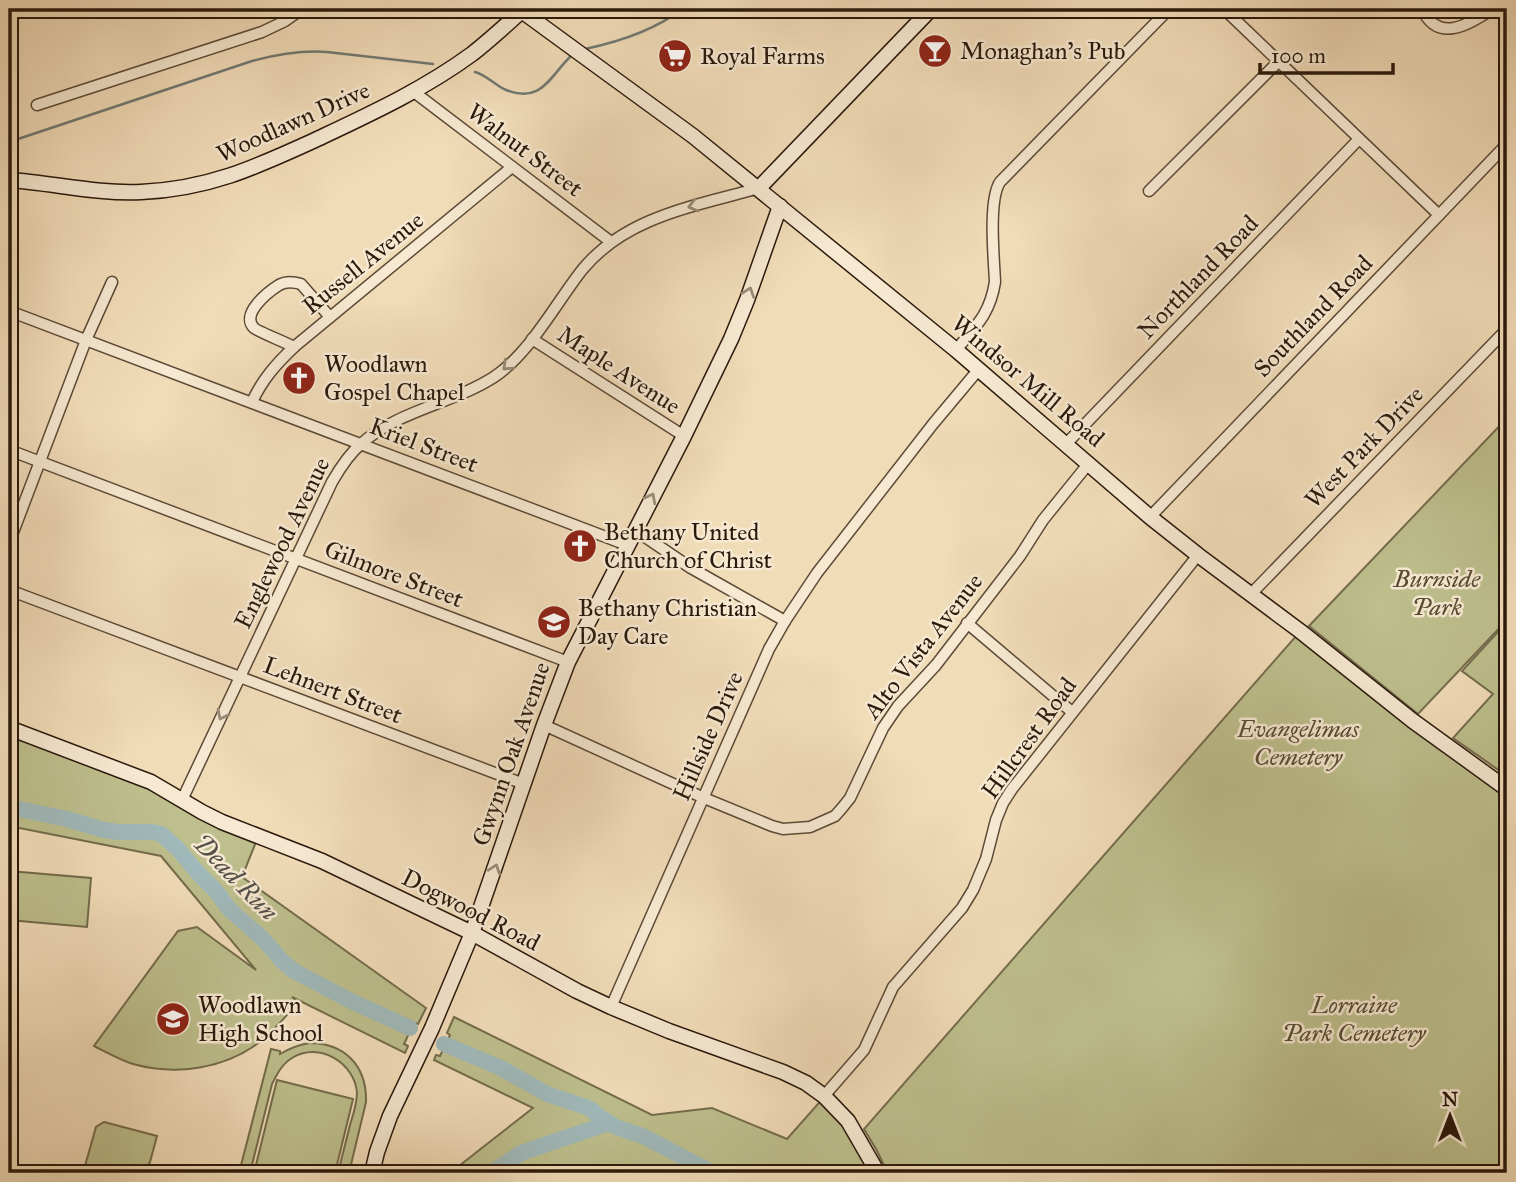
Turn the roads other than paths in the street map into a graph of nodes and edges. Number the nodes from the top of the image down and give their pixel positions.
1 (302, 9) edge
2 (521, 9) edge
3 (931, 9) edge
4 (1169, 9) edge
5 (1224, 9) edge
6 (1422, 9) edge
7 (1493, 9) edge
8 (1279, 61) junction
9 (414, 92) junction
10 (37, 105) dead end
11 (1359, 139) junction
12 (1507, 144) edge
13 (512, 167) junction
14 (9, 180) edge
15 (759, 188) junction
16 (1149, 191) dead end
17 (780, 206) junction
18 (1439, 215) junction
19 (611, 242) junction
20 (765, 244) junction
21 (112, 282) dead end
22 (9, 311) edge
23 (330, 317) junction
24 (1507, 329) edge
25 (532, 338) junction
26 (86, 340) junction
27 (294, 347) junction
28 (956, 350) junction
29 (979, 369) junction
30 (252, 402) junction
31 (684, 436) junction
32 (1067, 443) junction
33 (360, 444) junction
34 (9, 450) edge
35 (39, 461) junction
36 (1090, 463) junction
37 (1150, 517) junction
38 (635, 530) junction
39 (9, 543) edge
40 (627, 545) junction
41 (1198, 555) junction
42 (297, 559) junction
43 (9, 590) edge
44 (1251, 594) junction
45 (785, 621) junction
46 (967, 623) junction
47 (568, 662) junction
48 (240, 678) junction
49 (1072, 712) junction
50 (544, 725) junction
51 (9, 728) edge
52 (524, 784) junction
53 (1507, 789) edge
54 (704, 798) junction
55 (181, 800) junction
56 (472, 933) junction
57 (611, 1007) junction
58 (824, 1096) junction
59 (372, 1173) edge
60 (878, 1173) edge

1 - 10 street
2 - 9 street, Woodlawn Drive
2 - 15 street, Windsor Mill Road
3 - 15 street
4 - 28 street
5 - 8 street
6 - 7 street
8 - 11 street
8 - 16 street
9 - 13 street, Walnut Street
9 - 14 street, Woodlawn Drive
11 - 18 street
11 - 32 street, Northland Road
12 - 18 street, Southland Road
13 - 19 street, Walnut Street
13 - 23 street, Russell Avenue
15 - 17 street, Windsor Mill Road
15 -> 19 street, Englewood Avenue
15 - 20 street
17 - 20 street, Gwynn Oak Avenue
17 - 28 street, Windsor Mill Road
18 - 37 street, Southland Road
19 - 25 street, Englewood Avenue
31 -> 20 street, Gwynn Oak Avenue
21 - 26 street
22 - 26 street, Kriel Street
23 - 27 street, Russell Avenue
23 - 27 street
24 - 44 street, West Park Drive
25 - 31 street, Maple Avenue
25 -> 33 street, Englewood Avenue
26 - 30 street, Kriel Street
26 - 35 street
27 - 30 street, Russell Avenue
28 - 29 street, Windsor Mill Road
29 - 32 street, Windsor Mill Road
29 - 45 street, Hillside Drive
30 - 33 street, Kriel Street
38 -> 31 street, Gwynn Oak Avenue
32 - 36 street, Windsor Mill Road
33 - 40 street, Kriel Street
33 - 42 street, Englewood Avenue
34 - 35 street, Gilmore Street
35 - 39 street
35 - 42 street, Gilmore Street
36 - 37 street, Windsor Mill Road
36 - 46 street, Alto Vista Avenue
37 - 41 street, Windsor Mill Road
38 - 40 street, Gwynn Oak Avenue
38 - 45 street
40 - 47 street, Gwynn Oak Avenue
41 - 44 street, Windsor Mill Road
41 - 49 street, Hillcrest Road
42 - 47 street, Gilmore Street
42 - 48 street, Englewood Avenue
43 - 48 street, Lehnert Street
44 - 53 street, Windsor Mill Road
45 - 54 street, Hillside Drive
46 - 49 street
46 - 54 street, Alto Vista Avenue
47 - 50 street, Gwynn Oak Avenue
48 - 52 street, Lehnert Street
48 -> 55 street, Englewood Avenue
49 - 58 street, Hillcrest Road
50 - 52 street, Gwynn Oak Avenue
50 - 54 street, Alto Vista Avenue
51 - 55 street, Dogwood Road
56 -> 52 street, Gwynn Oak Avenue
54 - 57 street, Hillside Drive
55 - 56 street, Dogwood Road
56 - 57 street, Dogwood Road
56 - 59 street, Gwynn Oak Avenue
57 - 58 street, Dogwood Road
58 - 60 street, Dogwood Road

